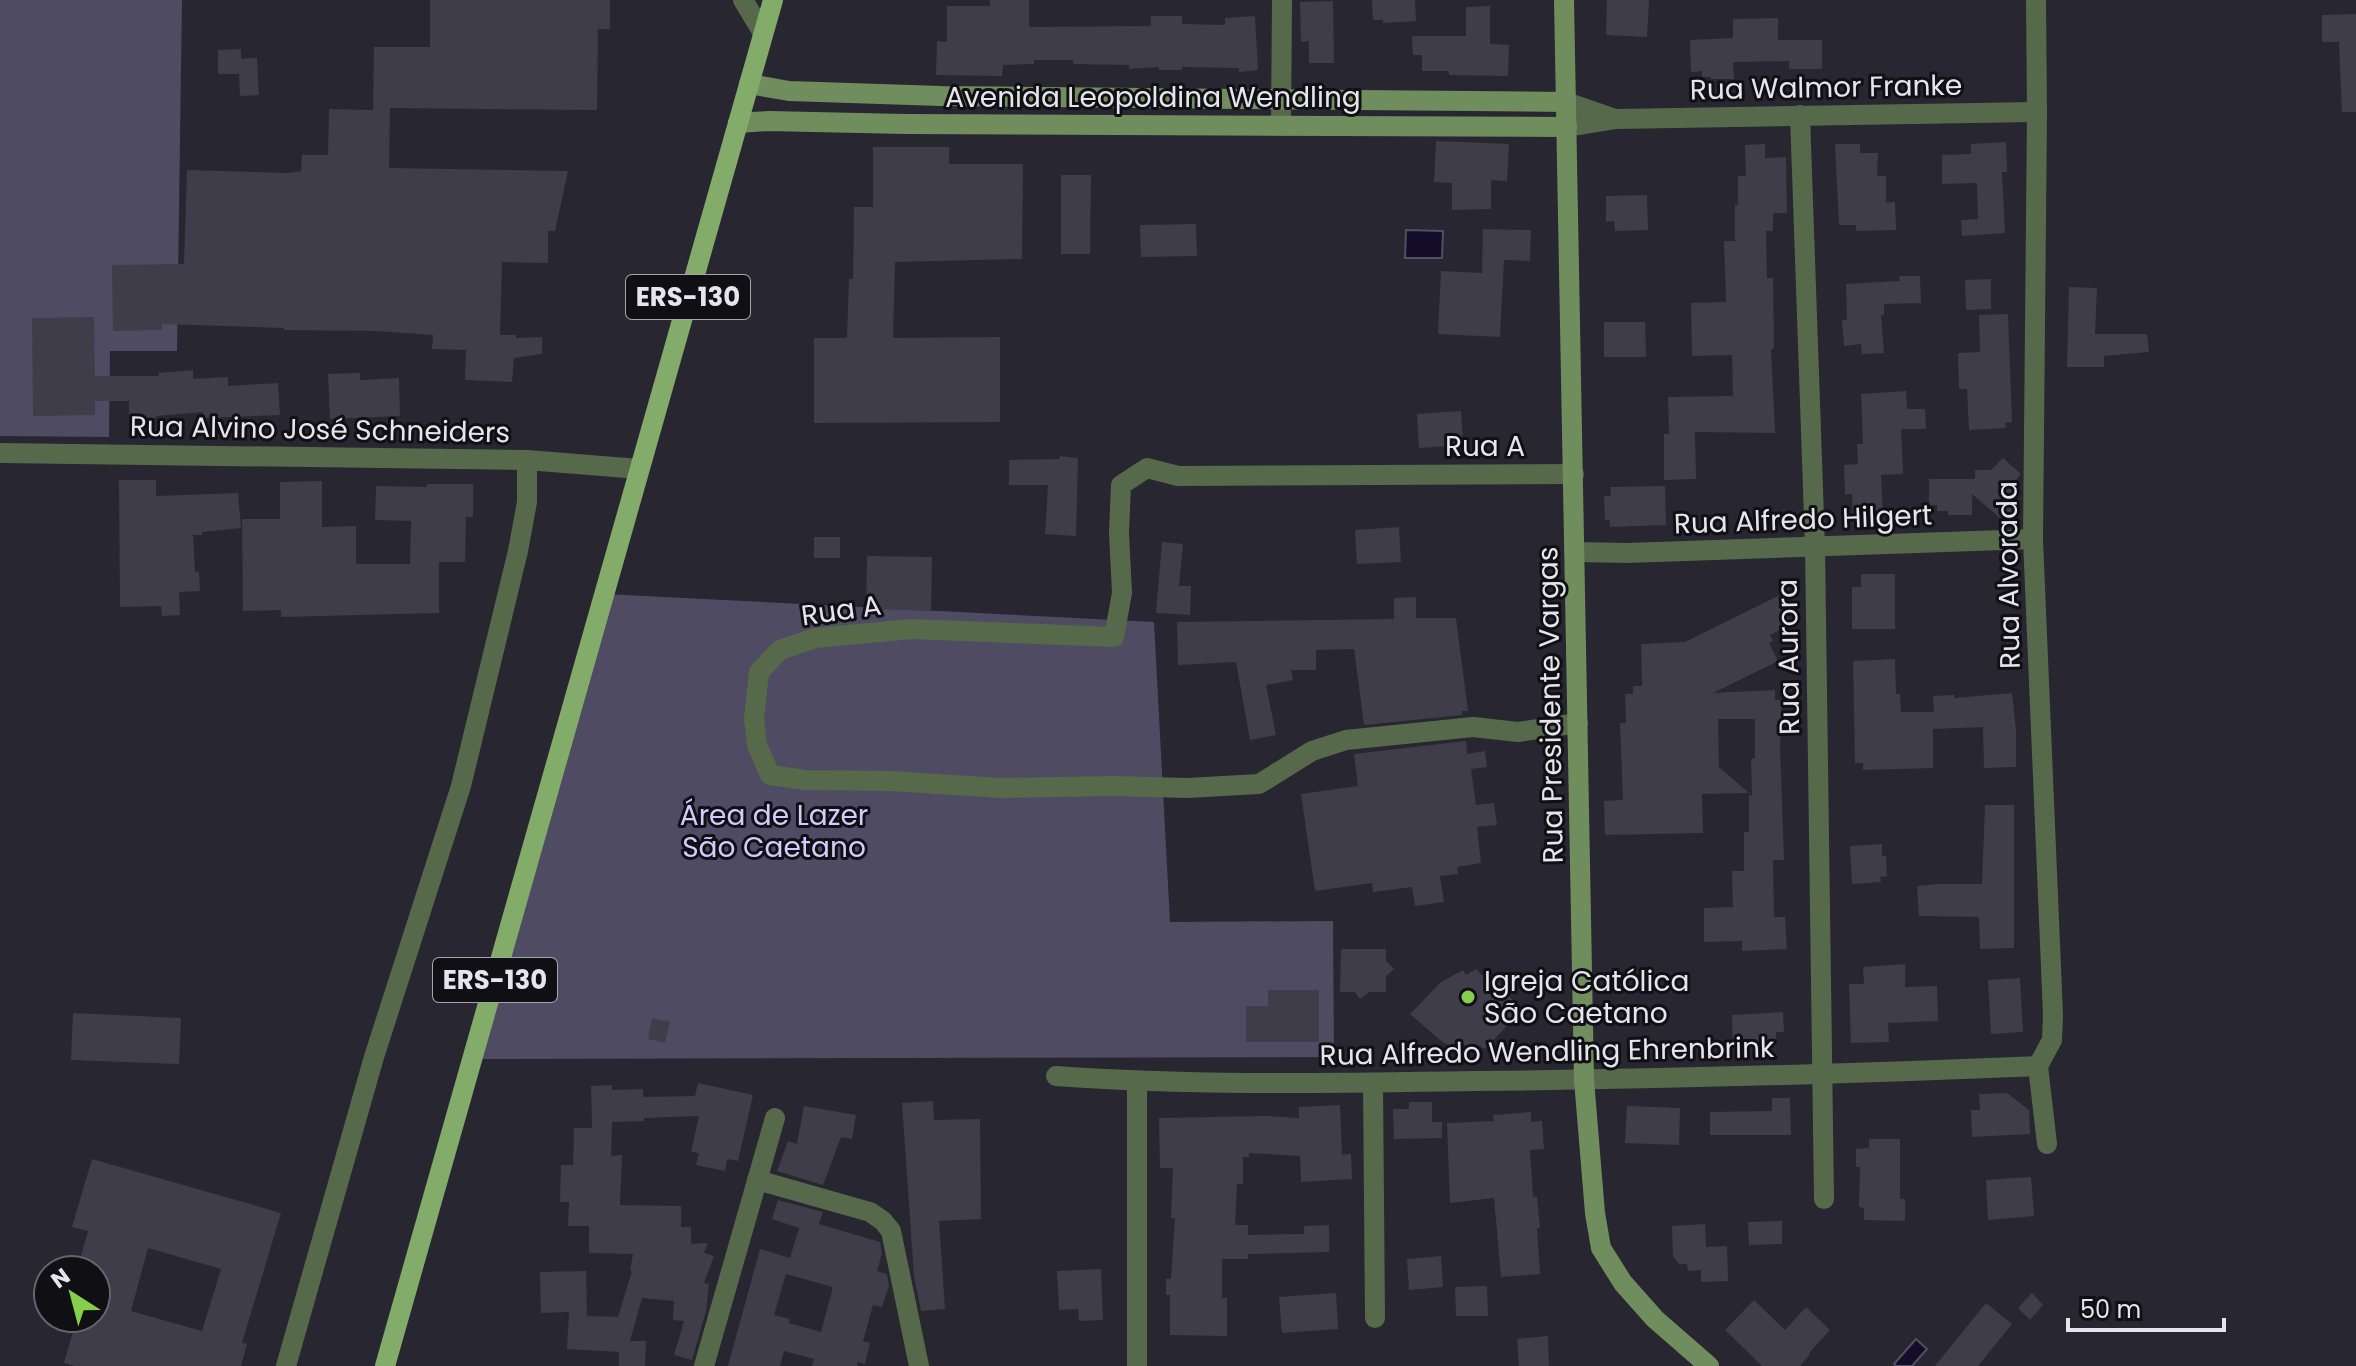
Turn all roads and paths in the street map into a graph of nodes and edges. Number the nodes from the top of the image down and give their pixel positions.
1 (743, 0) edge
2 (773, 0) edge
3 (1282, 0) edge
4 (1564, 0) edge
5 (2036, 0) edge
6 (763, 33) junction
7 (749, 84) junction
8 (1281, 100) junction
9 (1566, 102) junction
10 (2037, 112) junction
11 (1800, 115) junction
12 (1616, 119) junction
13 (738, 123) junction
14 (1281, 126) junction
15 (1567, 127) junction
16 (0, 453) edge
17 (527, 460) junction
18 (639, 469) junction
19 (1574, 474) junction
20 (2033, 539) junction
21 (1815, 546) junction
22 (1575, 552) junction
23 (1578, 723) junction
24 (2038, 1066) junction
25 (1056, 1076) dead end
26 (1824, 1076) junction
27 (1584, 1080) junction
28 (1137, 1082) junction
29 (1373, 1083) junction
30 (775, 1118) dead end
31 (2047, 1144) dead end
32 (757, 1180) junction
33 (1824, 1199) dead end
34 (1375, 1318) dead end
35 (286, 1366) edge
36 (385, 1366) edge
37 (704, 1366) edge
38 (919, 1366) edge
39 (1137, 1366) edge
40 (1709, 1366) edge

1 - 6 street
2 - 6 main road, ERS-130
3 - 8 street
4 - 9 street, Rua Presidente Vargas
5 - 10 street, Rua Alvorada
6 - 7 main road, ERS-130
7 - 8 street, Avenida Leopoldina Wendling
7 - 13 main road, ERS-130
8 - 9 street, Avenida Leopoldina Wendling
8 - 14 street
9 - 12 street, Rua Walmor Franke
9 - 15 street, Rua Presidente Vargas
10 - 11 street, Rua Walmor Franke
10 - 20 street, Rua Alvorada
11 - 12 street, Rua Walmor Franke
11 - 21 street, Rua Aurora
12 - 15 street, Rua Walmor Franke
13 - 14 street, Avenida Leopoldina Wendling
13 - 18 main road, ERS-130
14 - 15 street, Avenida Leopoldina Wendling
15 - 19 street, Rua Presidente Vargas
16 - 17 street, Rua Alvino José Schneiders
17 - 18 street, Rua Alvino José Schneiders
17 - 35 street
18 - 36 main road, ERS-130
19 - 22 street, Rua Presidente Vargas
19 - 23 street, Rua A
20 - 21 street, Rua Alfredo Hilgert
20 - 24 street, Rua Alvorada
21 - 22 street, Rua Alfredo Hilgert
21 - 26 street, Rua Aurora
22 - 23 street, Rua Presidente Vargas
23 - 27 street, Rua Presidente Vargas
24 - 26 street, Rua Alfredo Wendling Ehrenbrink
24 - 31 street, Rua Alvorada
25 - 28 street, Rua Alfredo Wendling Ehrenbrink
26 - 27 street, Rua Alfredo Wendling Ehrenbrink
26 - 33 street, Rua Aurora
27 - 29 street, Rua Alfredo Wendling Ehrenbrink
27 - 40 street, Rua Presidente Vargas
28 - 29 street, Rua Alfredo Wendling Ehrenbrink
28 - 39 street
29 - 34 street
30 - 32 street
32 - 37 street
32 - 38 street

